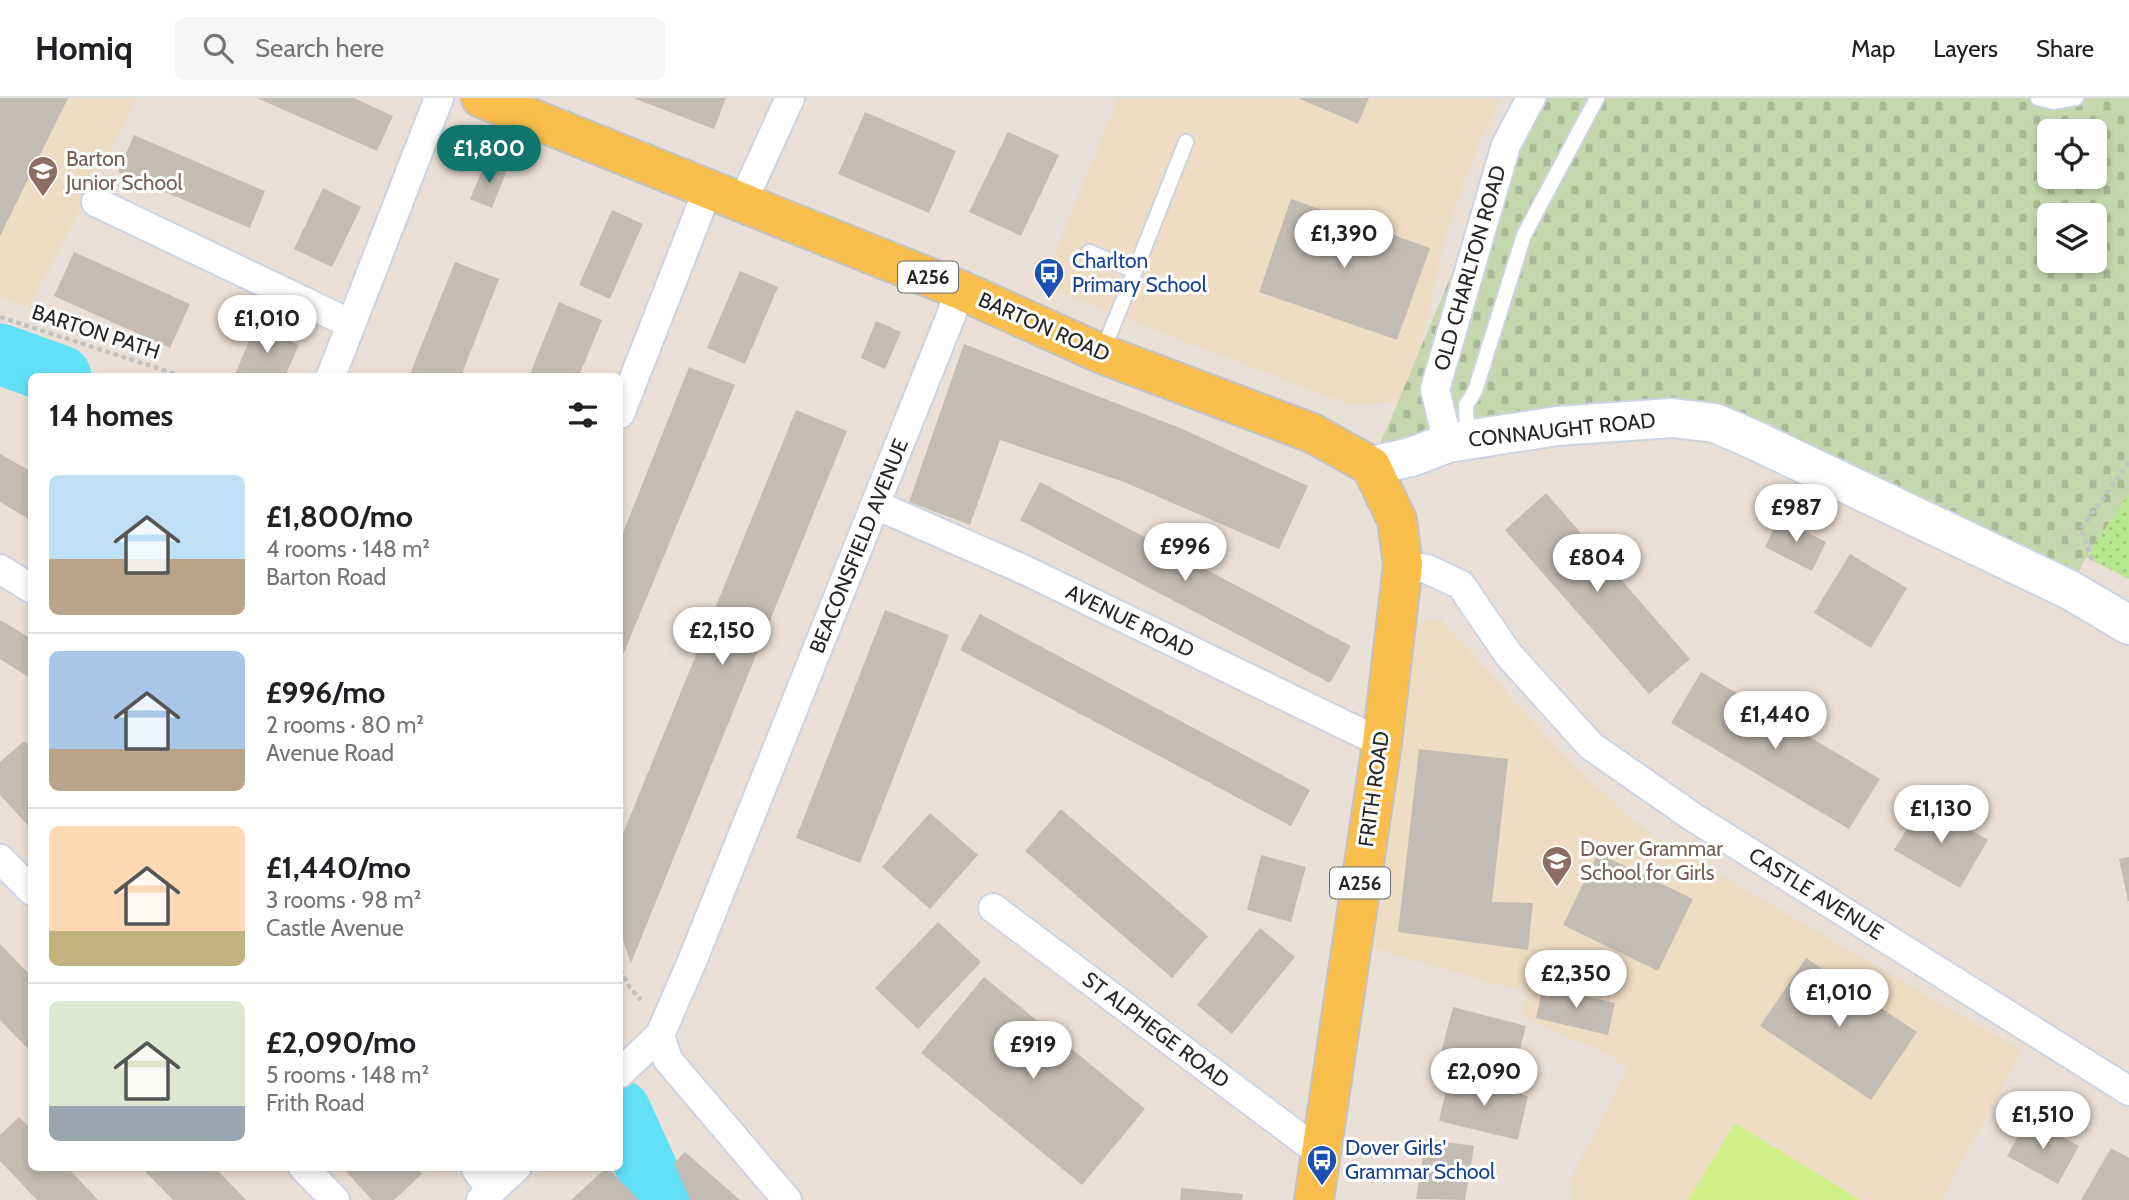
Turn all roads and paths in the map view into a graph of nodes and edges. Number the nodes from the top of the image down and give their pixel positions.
1 (439, 98) edge
2 (481, 98) edge
3 (790, 98) edge
4 (1531, 98) edge
5 (1597, 98) edge
6 (2038, 98) edge
7 (2076, 98) edge
8 (1186, 142) dead end
9 (725, 196) junction
10 (96, 202) dead end
11 (1089, 251) dead end
12 (1136, 271) junction
13 (958, 289) junction
14 (0, 317) edge
15 (351, 324) junction
16 (1101, 354) junction
17 (172, 373) edge
18 (332, 373) edge
19 (623, 408) edge
20 (1458, 441) junction
21 (2129, 462) edge
22 (1371, 466) junction
23 (876, 505) junction
24 (2093, 561) dead end
25 (1404, 565) junction
26 (0, 569) edge
27 (28, 586) edge
28 (2129, 625) edge
29 (1382, 743) junction
30 (0, 859) edge
31 (28, 887) edge
32 (993, 908) dead end
33 (660, 1035) junction
34 (623, 1070) edge
35 (2129, 1091) edge
36 (1319, 1152) junction
37 (307, 1171) edge
38 (477, 1171) edge
39 (513, 1171) edge
40 (486, 1195) edge
41 (335, 1200) edge
42 (787, 1200) edge
43 (1314, 1200) edge

1 - 15 street
2 - 9 main road, BARTON ROAD / A256
3 - 9 street
4 - 20 street, OLD CHARLTON ROAD
5 - 20 lane
6 - 7 lane
8 - 12 lane
9 - 13 main road, BARTON ROAD / A256
9 - 19 street
10 - 15 street
11 - 12 lane
12 - 16 lane
13 - 16 main road, BARTON ROAD / A256
13 - 23 street, BEACONSFIELD AVENUE
14 - 17 path, BARTON PATH
15 - 18 street
16 - 22 main road, BARTON ROAD / A256
20 - 22 street, CONNAUGHT ROAD
20 - 28 street, CONNAUGHT ROAD
21 - 24 path
22 - 25 main road, FRITH ROAD / A256
23 - 29 street, AVENUE ROAD
23 - 33 street, BEACONSFIELD AVENUE
25 - 29 main road, FRITH ROAD / A256
25 - 35 street, CASTLE AVENUE
26 - 27 street
29 - 36 main road, FRITH ROAD / A256
30 - 31 street
32 - 36 street, ST ALPHEGE ROAD
33 - 34 street
33 - 42 street
36 - 43 main road, FRITH ROAD / A256
37 - 41 street
38 - 40 street
39 - 40 street

